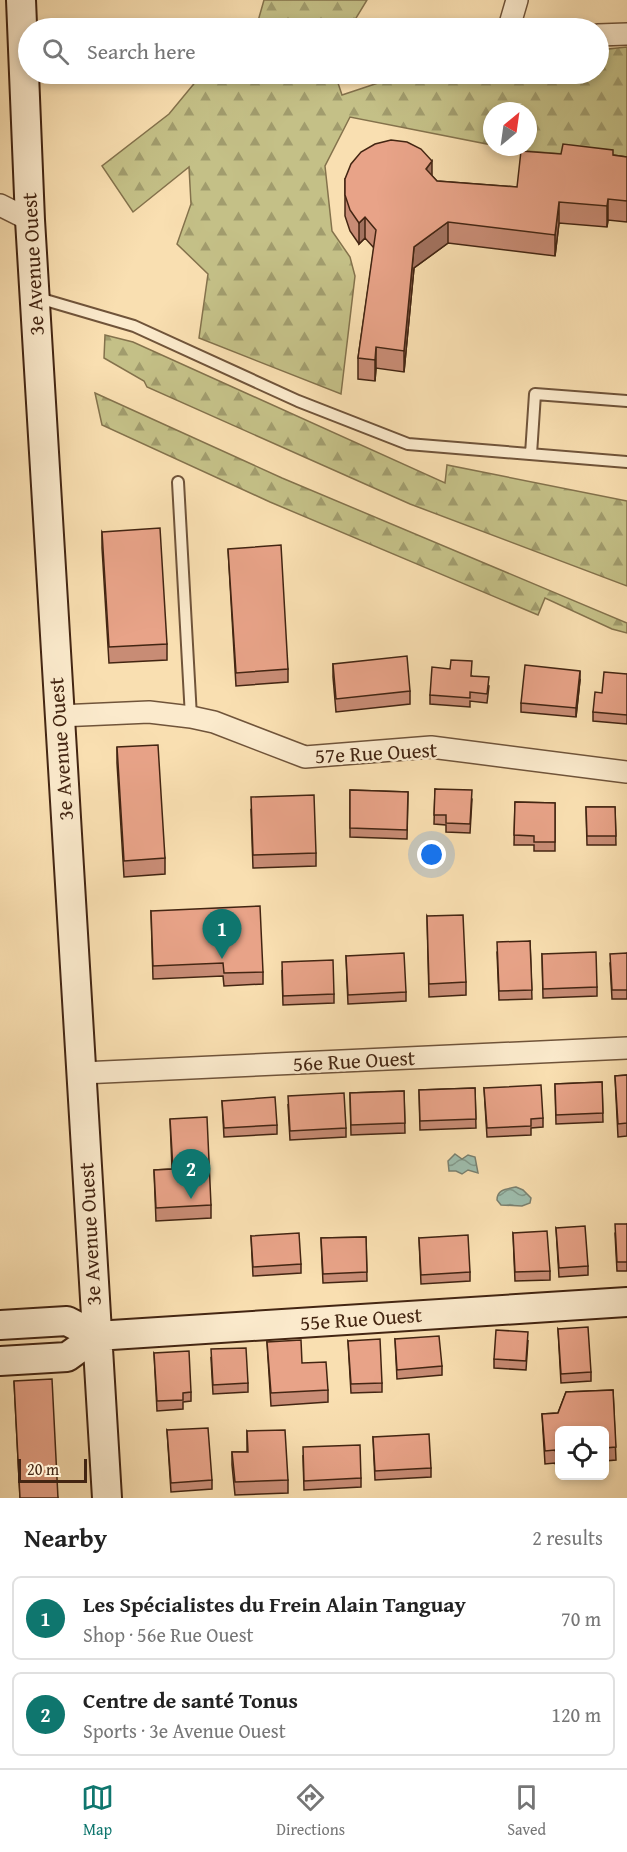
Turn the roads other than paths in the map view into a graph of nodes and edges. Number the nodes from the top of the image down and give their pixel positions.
1 (21, 0) edge
2 (517, 0) edge
3 (22, 18) edge
4 (512, 18) edge
5 (627, 33) edge
6 (609, 34) edge
7 (24, 84) edge
8 (0, 205) edge
9 (30, 220) junction
10 (35, 297) junction
11 (627, 401) edge
12 (531, 454) junction
13 (627, 462) edge
14 (178, 482) dead end
15 (59, 716) junction
16 (191, 717) junction
17 (627, 772) edge
18 (627, 1048) edge
19 (82, 1073) junction
20 (627, 1302) edge
21 (0, 1325) edge
22 (96, 1336) junction
23 (0, 1361) edge
24 (107, 1498) edge

1 - 3 street, 3e Avenue Ouest
2 - 4 street
5 - 6 street
7 - 9 street, 3e Avenue Ouest
8 - 9 street
9 - 10 street, 3e Avenue Ouest
10 - 12 lane
10 - 15 street, 3e Avenue Ouest
11 - 12 lane
12 - 13 lane
14 - 16 lane
15 - 16 street, 57e Rue Ouest
15 - 19 street, 3e Avenue Ouest
16 - 17 street, 57e Rue Ouest
18 - 19 street, 56e Rue Ouest
19 - 22 street, 3e Avenue Ouest
20 - 22 street, 55e Rue Ouest
21 - 22 street
22 - 23 street
22 - 24 street, 3e Avenue Ouest

